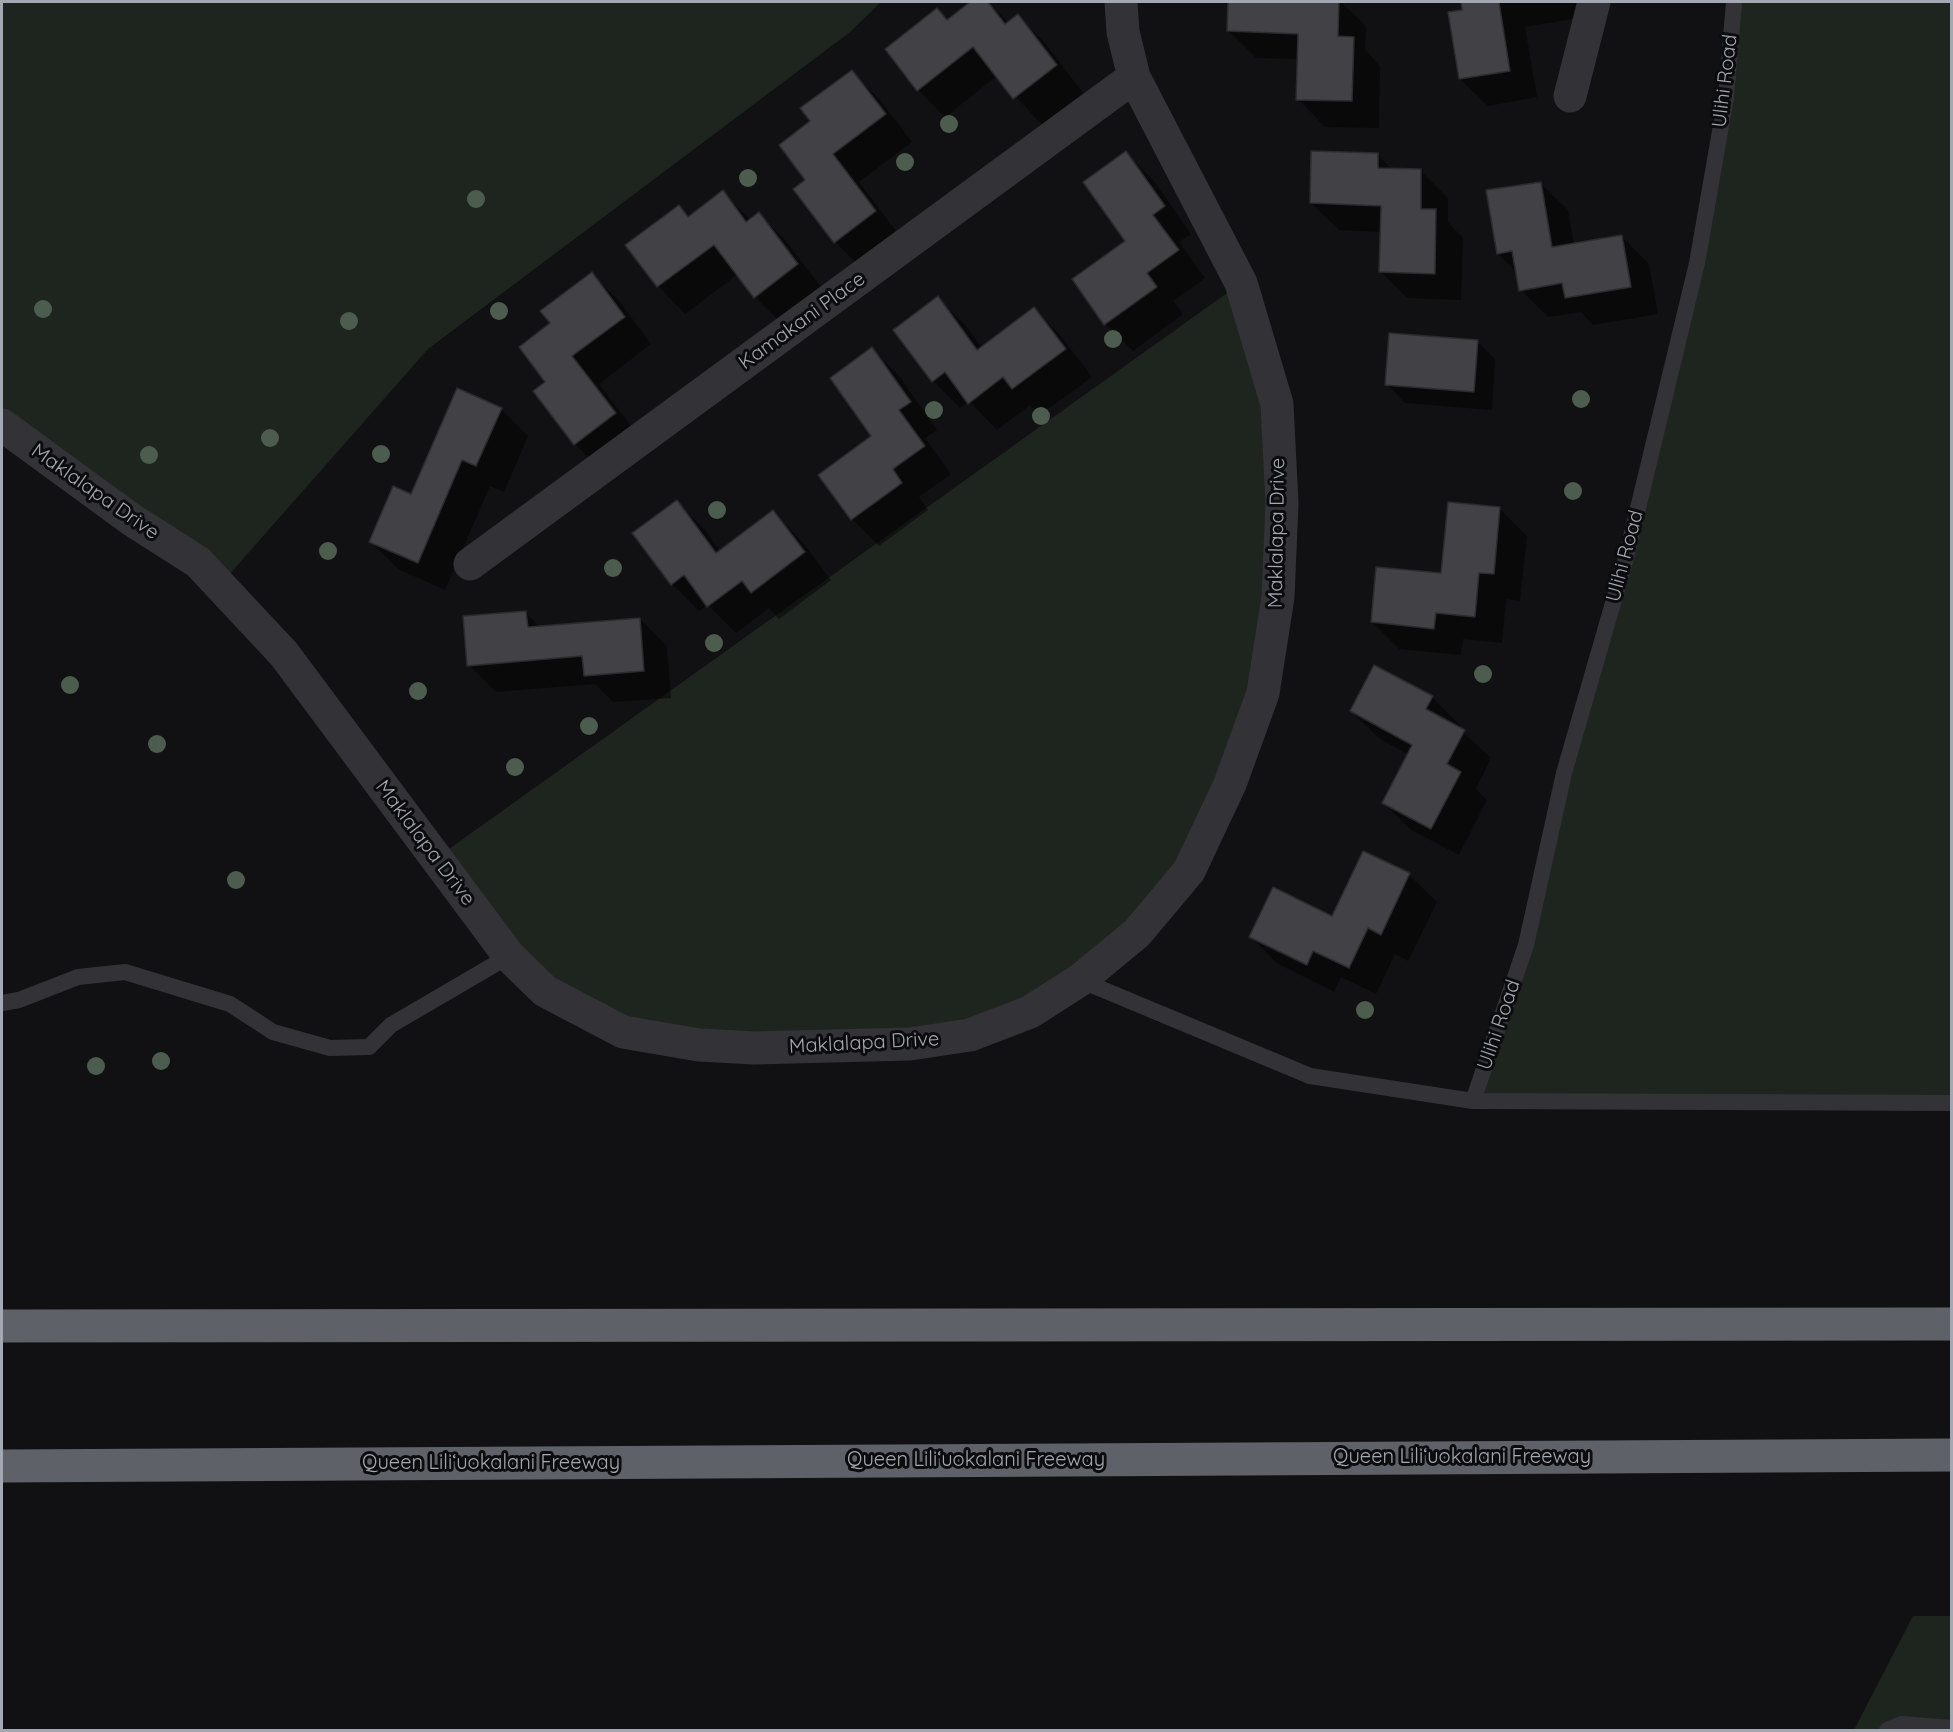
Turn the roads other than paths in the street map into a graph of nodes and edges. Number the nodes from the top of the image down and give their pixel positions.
1 (1120, 2) edge
2 (1594, 2) edge
3 (1734, 2) edge
4 (1134, 77) junction
5 (1570, 96) dead end
6 (2, 425) edge
7 (470, 564) dead end
8 (509, 956) junction
9 (1080, 981) junction
10 (2, 1003) edge
11 (1473, 1101) junction
12 (1952, 1103) edge
13 (1952, 1324) edge
14 (2, 1326) edge
15 (1952, 1455) edge
16 (2, 1466) edge
17 (1952, 1728) edge
18 (1887, 1731) edge

1 - 4 street, Maklalapa Drive
2 - 5 street
3 - 11 lane, Ulihi Road
4 - 7 street, Kamakani Place
4 - 9 street, Maklalapa Drive
6 - 8 street, Maklalapa Drive
8 - 9 street, Maklalapa Drive
8 - 10 lane
9 - 11 lane
11 - 12 lane
13 - 14 highway
15 - 16 highway, Queen Liliʻuokalani Freeway
17 - 18 lane

